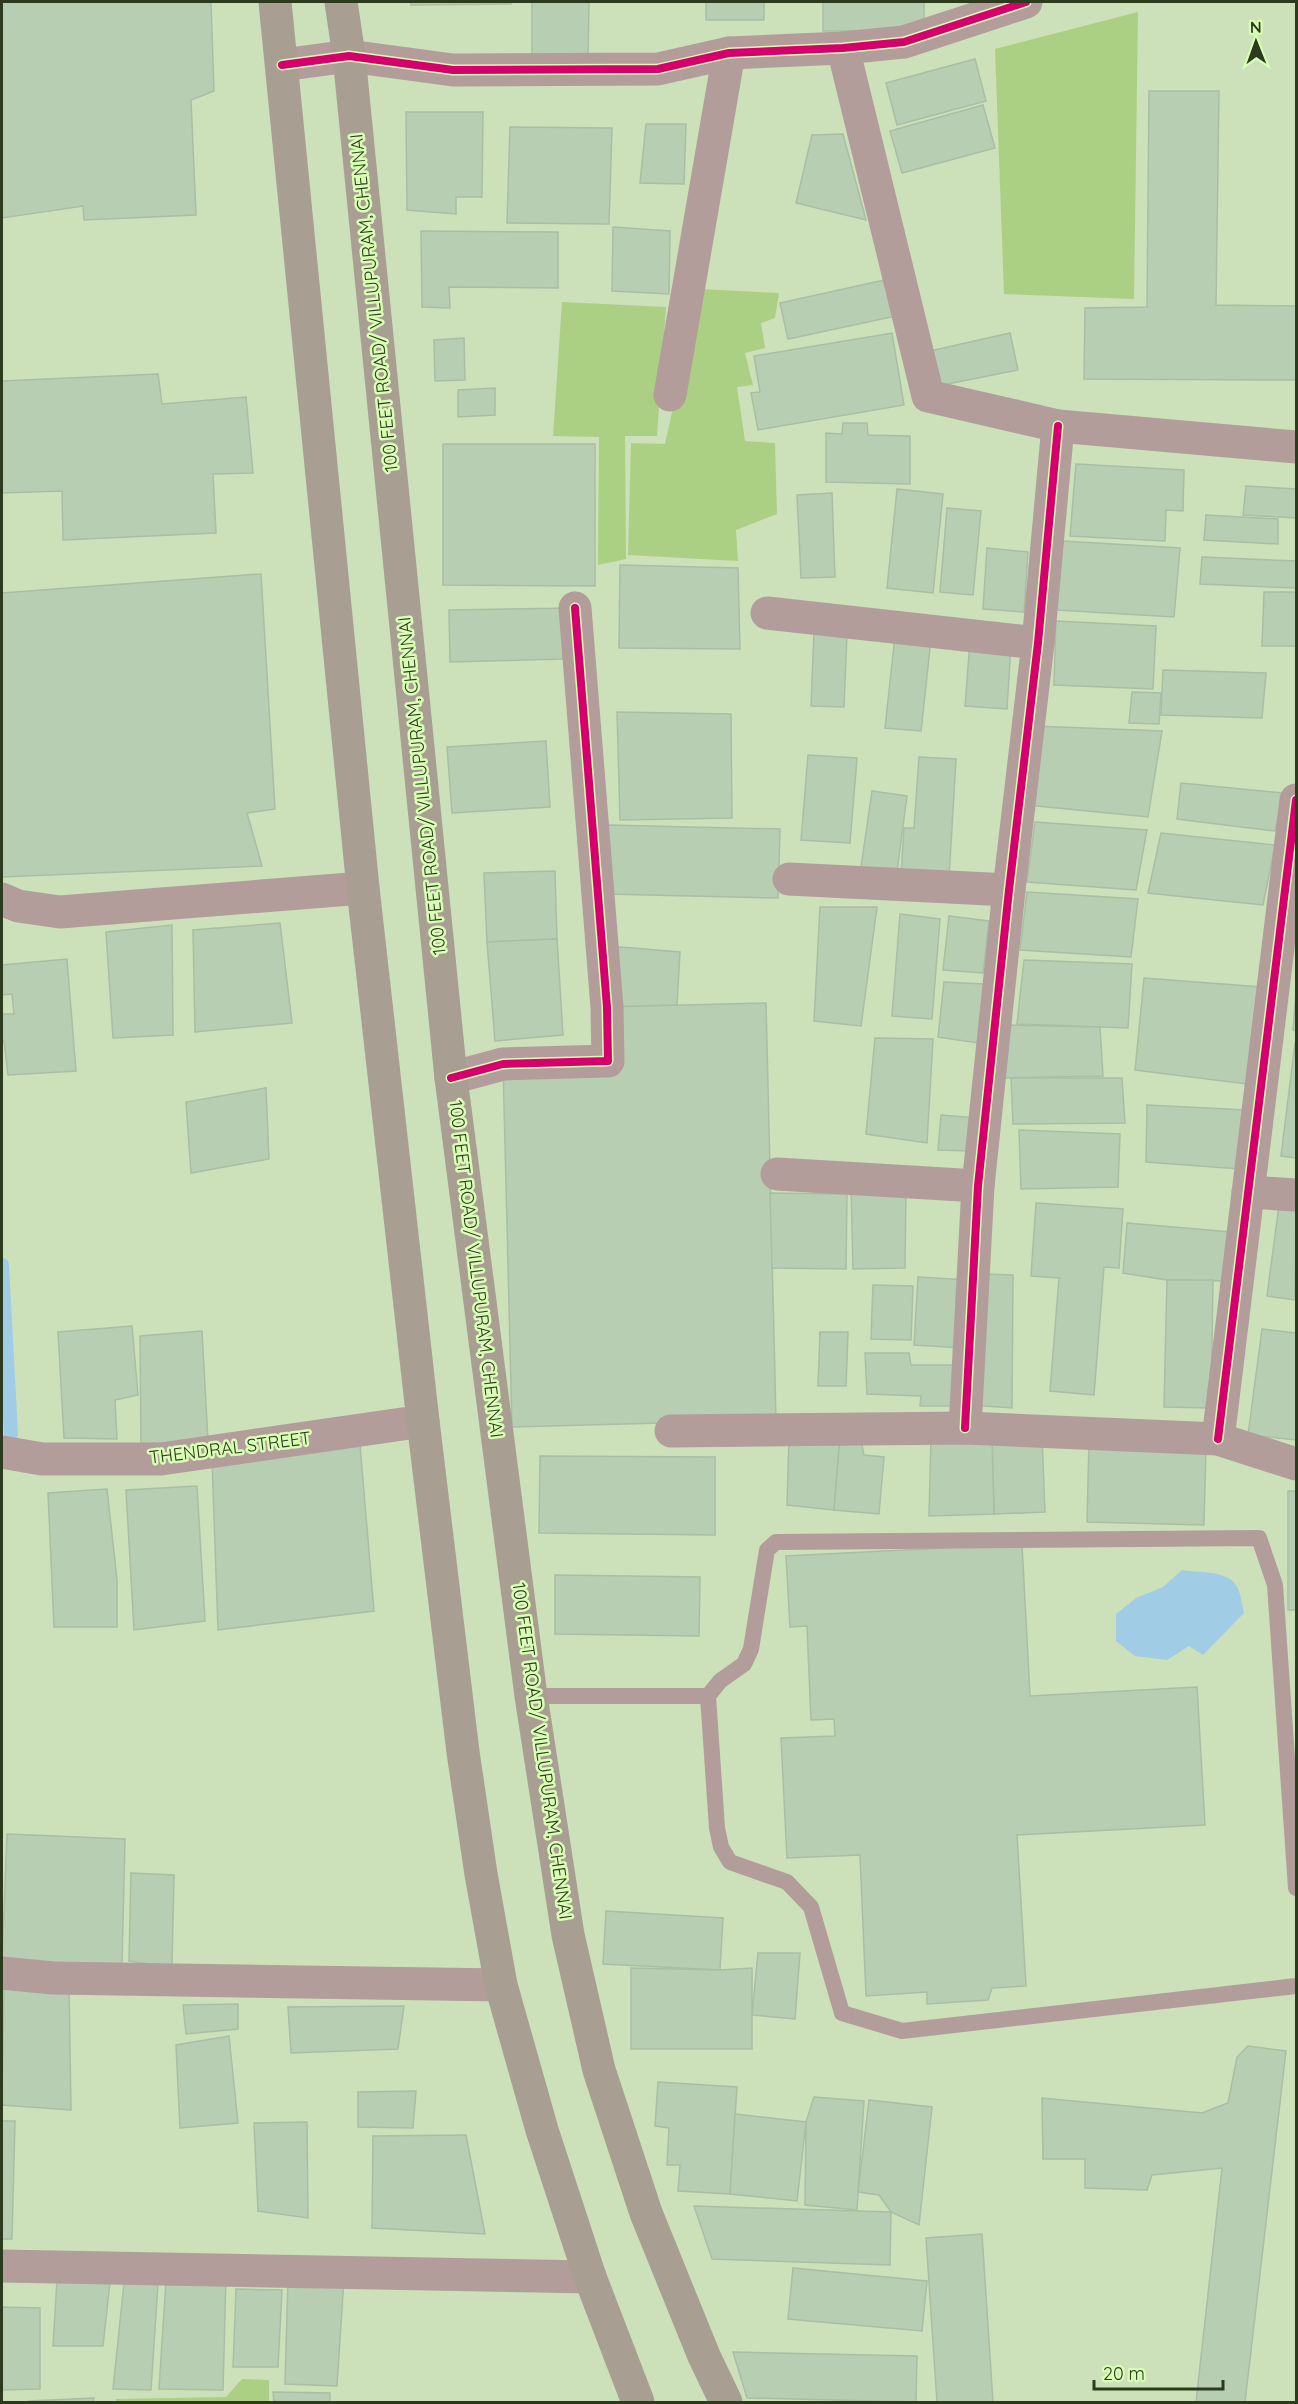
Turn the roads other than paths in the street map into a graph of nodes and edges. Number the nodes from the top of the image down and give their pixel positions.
1 (275, 2) edge
2 (342, 2) edge
3 (1026, 2) edge
4 (843, 48) junction
5 (729, 53) junction
6 (349, 56) junction
7 (282, 65) junction
8 (670, 395) dead end
9 (1058, 426) junction
10 (1296, 447) edge
11 (575, 608) dead end
12 (767, 612) dead end
13 (1038, 643) junction
14 (1296, 800) edge
15 (1292, 871) edge
16 (789, 879) dead end
17 (363, 888) junction
18 (1009, 890) junction
19 (2, 898) edge
20 (451, 1078) junction
21 (777, 1174) dead end
22 (978, 1186) junction
23 (1248, 1192) junction
24 (1296, 1195) edge
25 (423, 1421) junction
26 (965, 1428) junction
27 (671, 1431) dead end
28 (1218, 1439) junction
29 (2, 1452) edge
30 (1296, 1464) edge
31 (531, 1696) junction
32 (708, 1696) junction
33 (1296, 1888) edge
34 (2, 1973) edge
35 (501, 1985) junction
36 (1296, 1986) edge
37 (2, 2266) edge
38 (590, 2277) junction
39 (638, 2403) edge
40 (726, 2403) edge

1 - 7 highway
2 - 6 highway, 100 FEET ROAD/ VILLUPURAM, CHENNAI
3 - 4 street
4 - 5 street
4 - 9 street
5 - 6 street
5 - 8 street
6 - 7 street
6 - 20 highway, 100 FEET ROAD/ VILLUPURAM, CHENNAI
7 - 17 highway
9 - 10 street
9 - 13 street
11 - 20 street
12 - 13 street
13 - 18 street
14 - 15 street
15 - 23 street
16 - 18 street
17 - 19 street
17 - 25 highway
18 - 22 street
20 - 31 highway, 100 FEET ROAD/ VILLUPURAM, CHENNAI
21 - 22 street
22 - 26 street
23 - 24 street
23 - 28 street
25 - 29 street, THENDRAL STREET
25 - 35 highway
26 - 27 street
26 - 28 street
28 - 30 street
31 - 32 lane
31 - 40 highway, 100 FEET ROAD/ VILLUPURAM, CHENNAI
32 - 33 lane
32 - 36 lane
34 - 35 street
35 - 38 highway
37 - 38 street
38 - 39 highway

